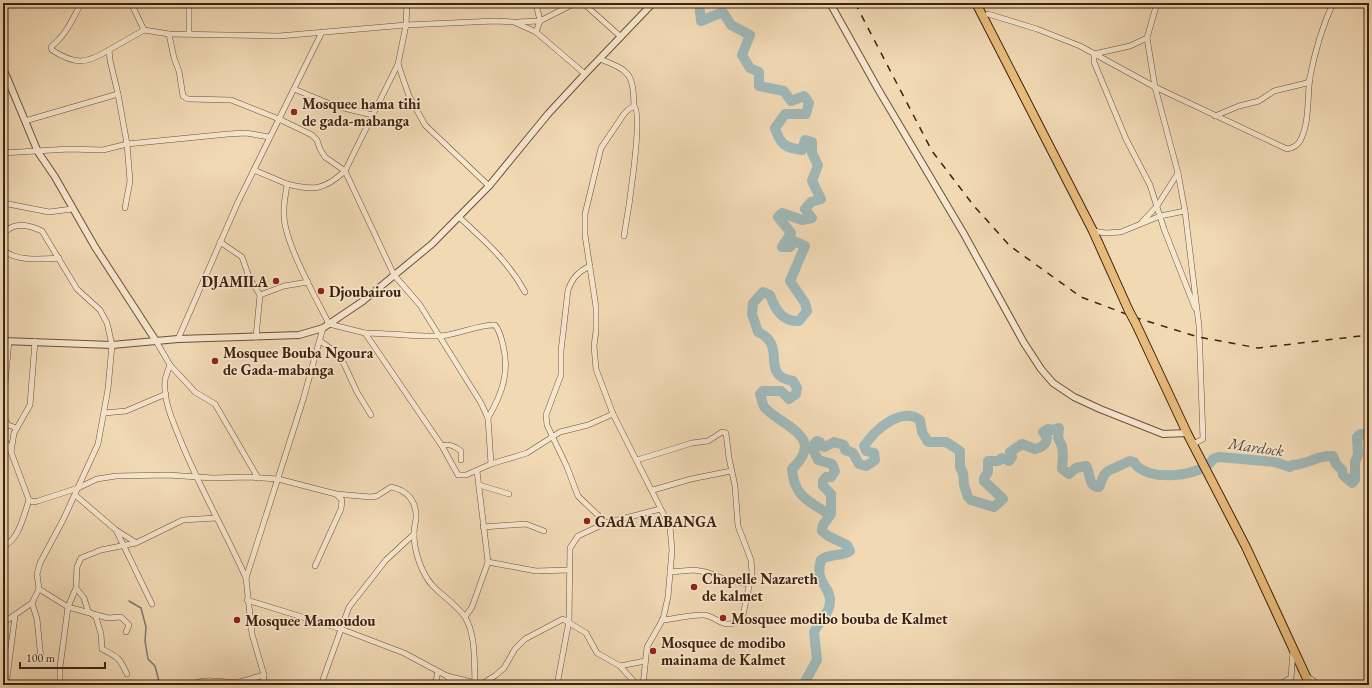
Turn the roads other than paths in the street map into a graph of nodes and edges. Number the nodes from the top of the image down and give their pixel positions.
1 (81, 3) edge
2 (126, 3) edge
3 (189, 3) edge
4 (407, 3) edge
5 (536, 3) edge
6 (575, 3) edge
7 (583, 3) edge
8 (653, 3) edge
9 (830, 3) edge
10 (976, 3) edge
11 (1158, 3) edge
12 (1333, 3) edge
13 (132, 4) edge
14 (988, 14) dead end
15 (540, 21) junction
16 (514, 22) junction
17 (406, 25) junction
18 (144, 30) junction
19 (322, 32) junction
20 (536, 32) junction
21 (189, 33) junction
22 (169, 34) junction
23 (621, 37) junction
24 (1147, 38) junction
25 (109, 50) junction
26 (1094, 54) junction
27 (600, 58) junction
28 (398, 64) junction
29 (3, 68) edge
30 (585, 74) junction
31 (1310, 79) junction
32 (1155, 87) junction
33 (294, 89) junction
34 (118, 94) junction
35 (634, 106) junction
36 (373, 115) junction
37 (1216, 116) junction
38 (279, 119) junction
39 (25, 121) junction
40 (269, 137) junction
41 (127, 144) junction
42 (38, 152) junction
43 (3, 153) edge
44 (254, 170) junction
45 (345, 171) junction
46 (1178, 173) junction
47 (287, 184) junction
48 (489, 186) junction
49 (3, 202) edge
50 (1157, 206) junction
51 (125, 208) dead end
52 (72, 209) junction
53 (1185, 211) junction
54 (1160, 216) junction
55 (459, 217) junction
56 (1142, 223) junction
57 (1093, 230) junction
58 (3, 235) edge
59 (624, 236) dead end
60 (220, 242) junction
61 (3, 249) edge
62 (59, 258) junction
63 (590, 266) junction
64 (394, 275) junction
65 (308, 282) junction
66 (525, 292) dead end
67 (260, 295) junction
68 (1198, 314) junction
69 (329, 324) junction
70 (322, 328) junction
71 (365, 333) junction
72 (440, 336) junction
73 (256, 337) junction
74 (178, 339) junction
75 (6, 341) edge
76 (35, 341) junction
77 (156, 341) junction
78 (320, 341) junction
79 (112, 346) junction
80 (170, 366) junction
81 (166, 394) junction
82 (3, 406) edge
83 (104, 413) junction
84 (613, 414) junction
85 (371, 415) dead end
86 (488, 418) junction
87 (6, 424) edge
88 (17, 428) junction
89 (1187, 433) junction
90 (552, 436) junction
91 (3, 437) edge
92 (442, 446) junction
93 (1194, 447) junction
94 (11, 452) junction
95 (461, 460) dead end
96 (637, 460) junction
97 (491, 464) junction
98 (731, 471) junction
99 (477, 472) junction
100 (194, 476) junction
101 (258, 478) junction
102 (278, 479) junction
103 (479, 485) junction
104 (78, 488) junction
105 (653, 490) junction
106 (336, 494) junction
107 (509, 494) dead end
108 (75, 495) junction
109 (29, 500) junction
110 (660, 509) junction
111 (216, 518) junction
112 (606, 523) junction
113 (483, 526) junction
114 (116, 530) junction
115 (544, 531) dead end
116 (414, 534) junction
117 (136, 542) junction
118 (3, 546) edge
119 (122, 546) junction
120 (488, 562) junction
121 (315, 566) dead end
122 (569, 570) junction
123 (670, 572) junction
124 (246, 578) junction
125 (749, 584) junction
126 (76, 588) junction
127 (39, 589) junction
128 (247, 600) junction
129 (32, 603) junction
130 (152, 604) dead end
131 (68, 607) junction
132 (94, 615) junction
133 (15, 616) junction
134 (465, 617) junction
135 (662, 620) junction
136 (568, 621) junction
137 (3, 623) edge
138 (341, 629) junction
139 (126, 632) dead end
140 (1293, 648) junction
141 (41, 658) dead end
142 (645, 661) junction
143 (620, 666) junction
144 (438, 672) junction
145 (127, 674) dead end
146 (264, 675) junction
147 (1305, 675) junction
148 (447, 676) junction
149 (475, 682) junction
150 (6, 685) edge
151 (60, 685) edge
152 (190, 685) edge
153 (263, 685) edge
154 (321, 685) edge
155 (435, 685) edge
156 (455, 685) edge
157 (482, 685) edge
158 (557, 685) edge
159 (637, 685) edge
160 (643, 685) edge
161 (1278, 685) edge
162 (1310, 685) edge
163 (1319, 685) edge

1 - 25 street
2 - 13 street
3 - 21 street
4 - 17 street
5 - 15 street
6 - 15 street
7 - 23 street
8 - 23 street
9 - 89 street
10 - 57 main road
11 - 24 street
12 - 31 street
13 - 18 street
14 - 26 street
15 - 16 street
15 - 20 street
16 - 17 street
16 - 20 street
17 - 19 street
17 - 28 street
18 - 22 street
18 - 25 street
19 - 21 street
19 - 33 street
20 - 30 street
21 - 22 street
22 - 38 street
23 - 27 street
24 - 26 street
24 - 32 street
25 - 34 street
26 - 32 street
26 - 50 street
27 - 30 street
27 - 35 street
28 - 36 street
28 - 48 street
29 - 39 street
30 - 48 street
31 - 37 street
31 - 37 street
32 - 37 street
32 - 46 street
33 - 36 street
33 - 38 street
34 - 39 street
34 - 41 street
35 - 59 street
35 - 63 street
36 - 45 street
38 - 40 street
38 - 45 street
39 - 42 street
40 - 41 street
40 - 44 street
41 - 42 street
41 - 51 street
42 - 43 street
42 - 52 street
44 - 47 street
44 - 60 street
45 - 47 street
45 - 64 street
46 - 50 street
46 - 53 street
47 - 65 street
48 - 55 street
49 - 52 street
50 - 54 street
50 - 56 street
52 - 77 street
53 - 54 street
53 - 68 street
54 - 56 street
54 - 68 street
55 - 64 street
55 - 66 street
56 - 57 street
57 - 89 main road, bridge
58 - 62 street
60 - 67 street
60 - 74 street
61 - 62 street
62 - 79 street
63 - 84 street
63 - 90 street
64 - 69 street
64 - 72 street
65 - 67 street
65 - 69 street
67 - 73 street
68 - 93 street
69 - 70 street
69 - 71 street
70 - 73 street
70 - 78 street
71 - 72 street
71 - 92 street
72 - 86 street
72 - 86 street
73 - 74 street
74 - 77 street
75 - 76 street
75 - 82 street
76 - 79 street
76 - 88 street
77 - 79 street
77 - 80 street
78 - 85 street
78 - 102 street
79 - 83 street
80 - 81 street
80 - 101 street
81 - 83 street
81 - 100 street
82 - 87 street
83 - 104 street
84 - 90 street
84 - 96 street
86 - 97 street
87 - 88 street
88 - 94 street
89 - 93 main road
90 - 97 street
90 - 112 street
91 - 94 street
92 - 95 street
92 - 99 street
93 - 140 main road
94 - 109 street
96 - 98 street
96 - 105 street
97 - 99 street
98 - 105 street
98 - 125 street
99 - 103 street
100 - 101 street
100 - 104 street
100 - 111 street
101 - 102 street
102 - 106 street
102 - 124 street
103 - 107 street
103 - 113 street
104 - 108 street
104 - 109 street
105 - 110 street
106 - 116 street
106 - 121 street
108 - 114 street
108 - 127 street
109 - 118 street
110 - 112 street
110 - 123 street
111 - 117 street
111 - 124 street
112 - 122 street
113 - 115 street
113 - 120 street
114 - 117 street
114 - 119 street
116 - 134 street
116 - 138 street
117 - 119 street
119 - 126 street
119 - 130 street
120 - 122 street
120 - 134 street
122 - 136 street
123 - 125 street
123 - 135 street
124 - 128 street
125 - 135 street
126 - 131 street
126 - 132 street
127 - 129 street
127 - 131 street
128 - 138 street
128 - 146 street
129 - 133 street
129 - 141 street
131 - 132 street
131 - 151 street
132 - 139 street
132 - 145 street
133 - 137 street
133 - 150 street
134 - 149 street
135 - 142 street
136 - 143 street
136 - 157 street
136 - 158 street
138 - 144 street
138 - 154 street
140 - 147 main road
140 - 161 street
142 - 143 street
142 - 160 street
143 - 159 street
144 - 148 street
144 - 155 street
146 - 152 street
146 - 153 street
147 - 162 main road
147 - 163 street
148 - 149 street
148 - 156 street
149 - 157 street

